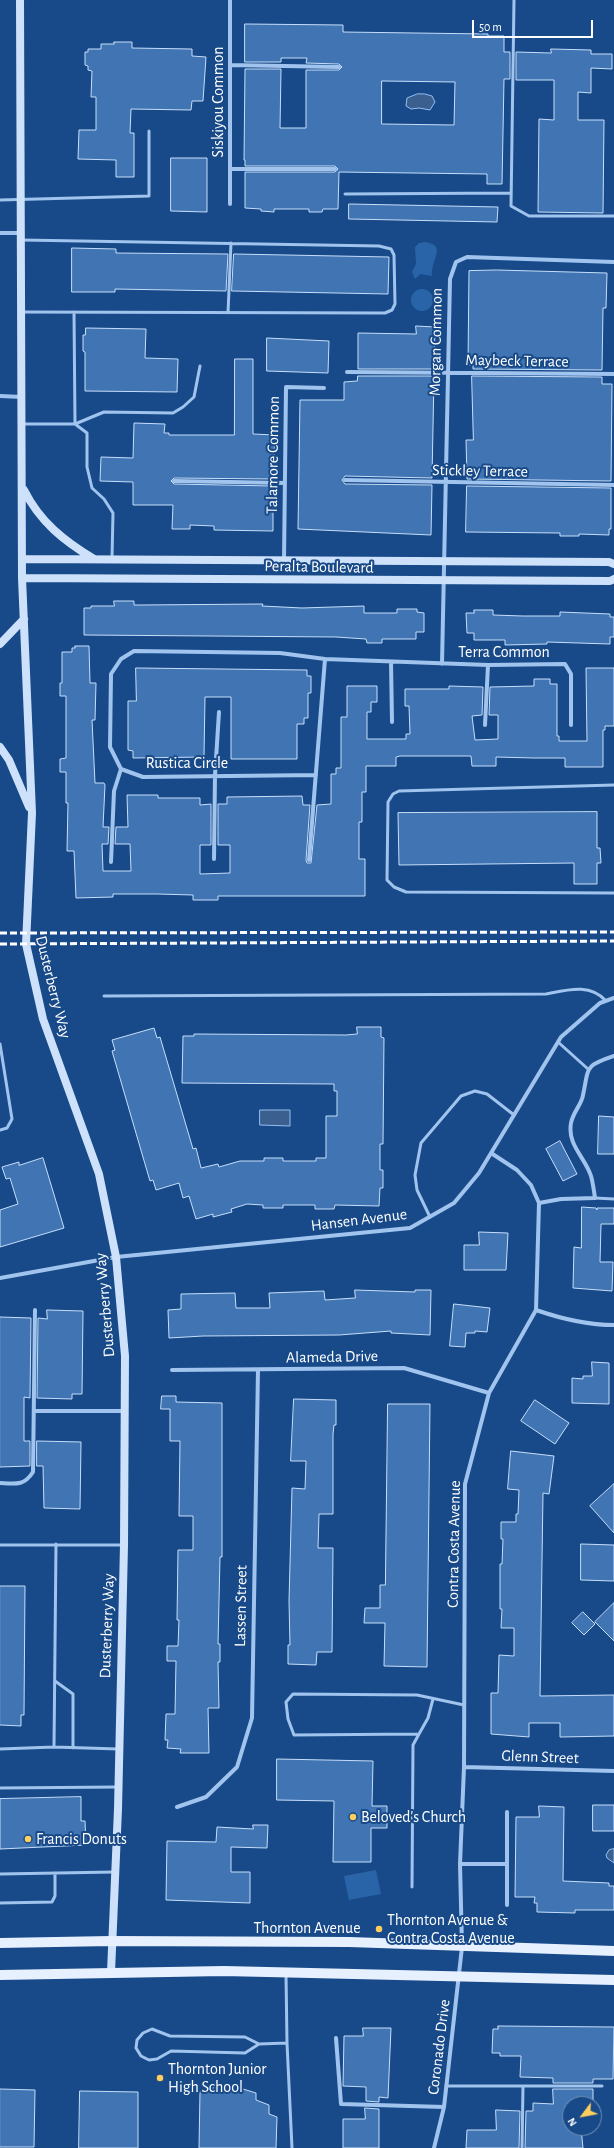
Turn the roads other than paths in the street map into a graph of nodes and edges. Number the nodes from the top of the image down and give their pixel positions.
1 (20, 0) edge
2 (230, 0) edge
3 (514, 0) edge
4 (230, 65) junction
5 (339, 67) dead end
6 (149, 131) dead end
7 (335, 169) dead end
8 (230, 170) junction
9 (511, 193) junction
10 (345, 194) dead end
11 (0, 200) edge
12 (21, 200) junction
13 (230, 204) dead end
14 (614, 216) edge
15 (0, 233) edge
16 (21, 236) junction
17 (231, 243) junction
18 (614, 262) edge
19 (21, 312) junction
20 (74, 312) junction
21 (228, 313) junction
22 (200, 366) dead end
23 (347, 372) dead end
24 (448, 373) junction
25 (614, 374) edge
26 (324, 388) dead end
27 (0, 396) edge
28 (22, 397) junction
29 (22, 424) junction
30 (75, 424) junction
31 (345, 480) dead end
32 (174, 481) dead end
33 (446, 482) junction
34 (285, 483) junction
35 (614, 485) edge
36 (23, 489) junction
37 (22, 559) junction
38 (95, 559) junction
39 (112, 560) junction
40 (284, 561) junction
41 (445, 562) junction
42 (614, 564) edge
43 (22, 578) junction
44 (614, 579) edge
45 (444, 582) junction
46 (24, 619) junction
47 (0, 644) edge
48 (325, 659) junction
49 (391, 662) junction
50 (442, 664) junction
51 (488, 665) junction
52 (219, 712) dead end
53 (392, 722) dead end
54 (485, 725) dead end
55 (570, 725) dead end
56 (0, 747) edge
57 (121, 769) junction
58 (215, 775) junction
59 (316, 775) junction
60 (614, 785) edge
61 (32, 813) junction
62 (214, 859) dead end
63 (309, 860) dead end
64 (111, 862) dead end
65 (614, 893) edge
66 (104, 996) dead end
67 (614, 998) edge
68 (606, 1001) junction
69 (558, 1042) junction
70 (0, 1044) edge
71 (614, 1056) edge
72 (588, 1069) junction
73 (514, 1115) junction
74 (0, 1130) edge
75 (491, 1153) junction
76 (595, 1198) junction
77 (614, 1199) edge
78 (539, 1203) junction
79 (430, 1217) junction
80 (116, 1257) junction
81 (0, 1278) edge
82 (35, 1310) dead end
83 (536, 1310) junction
84 (614, 1325) edge
85 (172, 1370) dead end
86 (258, 1370) junction
87 (489, 1393) junction
88 (35, 1411) junction
89 (124, 1411) junction
90 (0, 1483) edge
91 (56, 1544) junction
92 (0, 1545) edge
93 (124, 1545) junction
94 (55, 1681) junction
95 (433, 1699) junction
96 (464, 1705) junction
97 (418, 1734) junction
98 (54, 1747) junction
99 (73, 1748) junction
100 (0, 1749) edge
101 (118, 1749) junction
102 (464, 1767) junction
103 (614, 1770) edge
104 (118, 1787) junction
105 (0, 1788) edge
106 (177, 1807) dead end
107 (507, 1812) dead end
108 (460, 1864) junction
109 (507, 1864) junction
110 (115, 1872) junction
111 (55, 1873) junction
112 (0, 1874) edge
113 (412, 1887) dead end
114 (0, 1903) edge
115 (507, 1905) dead end
116 (111, 1941) junction
117 (0, 1943) edge
118 (462, 1947) junction
119 (614, 1951) edge
120 (111, 1972) junction
121 (286, 1973) junction
122 (0, 1974) edge
123 (459, 1977) junction
124 (614, 1980) edge
125 (336, 2038) dead end
126 (287, 2043) junction
127 (259, 2044) junction
128 (446, 2086) junction
129 (523, 2086) junction
130 (602, 2086) dead end
131 (444, 2107) junction
132 (292, 2148) edge
133 (434, 2148) edge
134 (522, 2148) edge

1 - 12 main road, Dusterberry Way
2 - 4 street, Siskiyou Common
3 - 9 lane
4 - 5 street
4 - 8 street, Siskiyou Common
6 - 12 lane
7 - 8 street
8 - 13 street, Siskiyou Common
9 - 10 lane
9 - 14 lane
11 - 12 lane
12 - 16 main road, Dusterberry Way
15 - 16 street
16 - 17 lane
16 - 19 main road, Dusterberry Way
17 - 21 lane
17 - 21 lane
18 - 24 street, Morgan Common
19 - 20 lane
19 - 28 main road, Dusterberry Way
20 - 21 lane
20 - 30 lane
22 - 30 lane
23 - 24 street, Maybeck Terrace
24 - 25 street, Maybeck Terrace
24 - 33 street, Morgan Common
26 - 34 street, Talamore Common
27 - 28 street
28 - 29 main road, Dusterberry Way
29 - 30 lane
29 - 36 main road, Dusterberry Way
30 - 39 lane
31 - 33 street, Stickley Terrace
32 - 34 street
33 - 35 street, Stickley Terrace
33 - 41 street, Morgan Common
34 - 40 street, Talamore Common
36 - 37 main road, Dusterberry Way
36 - 38 main road
37 - 38 main road, Peralta Boulevard
37 - 43 main road, Dusterberry Way
38 - 39 main road, Peralta Boulevard
39 - 40 main road, Peralta Boulevard
40 - 41 main road, Peralta Boulevard
41 - 42 main road, Peralta Boulevard
41 - 45 street, Morgan Common
43 - 45 main road, Peralta Boulevard
43 - 46 main road, Dusterberry Way
44 - 45 main road, Peralta Boulevard
45 - 50 street, Morgan Common
46 - 47 main road
46 - 61 main road, Dusterberry Way
48 - 49 street
48 - 57 street
48 - 59 street
49 - 50 street
49 - 53 street
50 - 51 street, Terra Common
51 - 54 street
51 - 55 street, Terra Common
52 - 58 street
56 - 61 main road
57 - 58 street, Rustica Circle
57 - 64 street
58 - 59 street, Rustica Circle
58 - 62 street
59 - 63 street
60 - 65 lane
61 - 80 main road, Dusterberry Way
66 - 68 lane
67 - 68 street, Hansen Avenue
68 - 69 street, Hansen Avenue
69 - 72 lane
69 - 73 street, Hansen Avenue
70 - 74 lane
71 - 72 street
72 - 76 street
73 - 75 street, Hansen Avenue
73 - 79 lane
75 - 78 street, Contra Costa Avenue
75 - 79 street, Hansen Avenue
76 - 77 lane
76 - 78 street
78 - 83 street, Contra Costa Avenue
79 - 80 street, Hansen Avenue
80 - 81 street, Hansen Avenue
80 - 89 main road, Dusterberry Way
82 - 88 street
83 - 84 street
83 - 87 street, Contra Costa Avenue
85 - 86 street, Alameda Drive
86 - 87 street, Alameda Drive
86 - 106 street, Lassen Street
87 - 96 street, Contra Costa Avenue
88 - 89 street
88 - 90 street
89 - 93 main road, Dusterberry Way
91 - 92 lane
91 - 93 lane
91 - 94 lane
93 - 101 main road, Dusterberry Way
94 - 98 lane
94 - 99 lane
95 - 96 lane
95 - 97 lane
95 - 97 lane
96 - 102 street, Contra Costa Avenue
97 - 113 lane
98 - 99 lane
98 - 100 lane
99 - 101 lane
101 - 104 main road, Dusterberry Way
102 - 103 street, Glenn Street
102 - 108 street, Contra Costa Avenue
104 - 105 lane
104 - 110 main road, Dusterberry Way
107 - 109 street
108 - 109 street
108 - 118 street, Contra Costa Avenue
109 - 115 street
110 - 111 lane
110 - 116 main road, Dusterberry Way
111 - 112 lane
111 - 114 lane
116 - 117 main road, Thornton Avenue
116 - 118 main road, Thornton Avenue
116 - 120 main road, Dusterberry Way
118 - 119 main road, Thornton Avenue
118 - 123 street, Coronado Drive
120 - 121 main road
120 - 122 main road
121 - 123 main road
121 - 126 lane
123 - 124 main road
123 - 128 street, Coronado Drive
125 - 131 street
126 - 127 lane
126 - 132 lane
127 - 127 lane
128 - 129 lane
128 - 131 street, Coronado Drive
129 - 130 lane
129 - 134 lane
131 - 133 street, Coronado Drive

